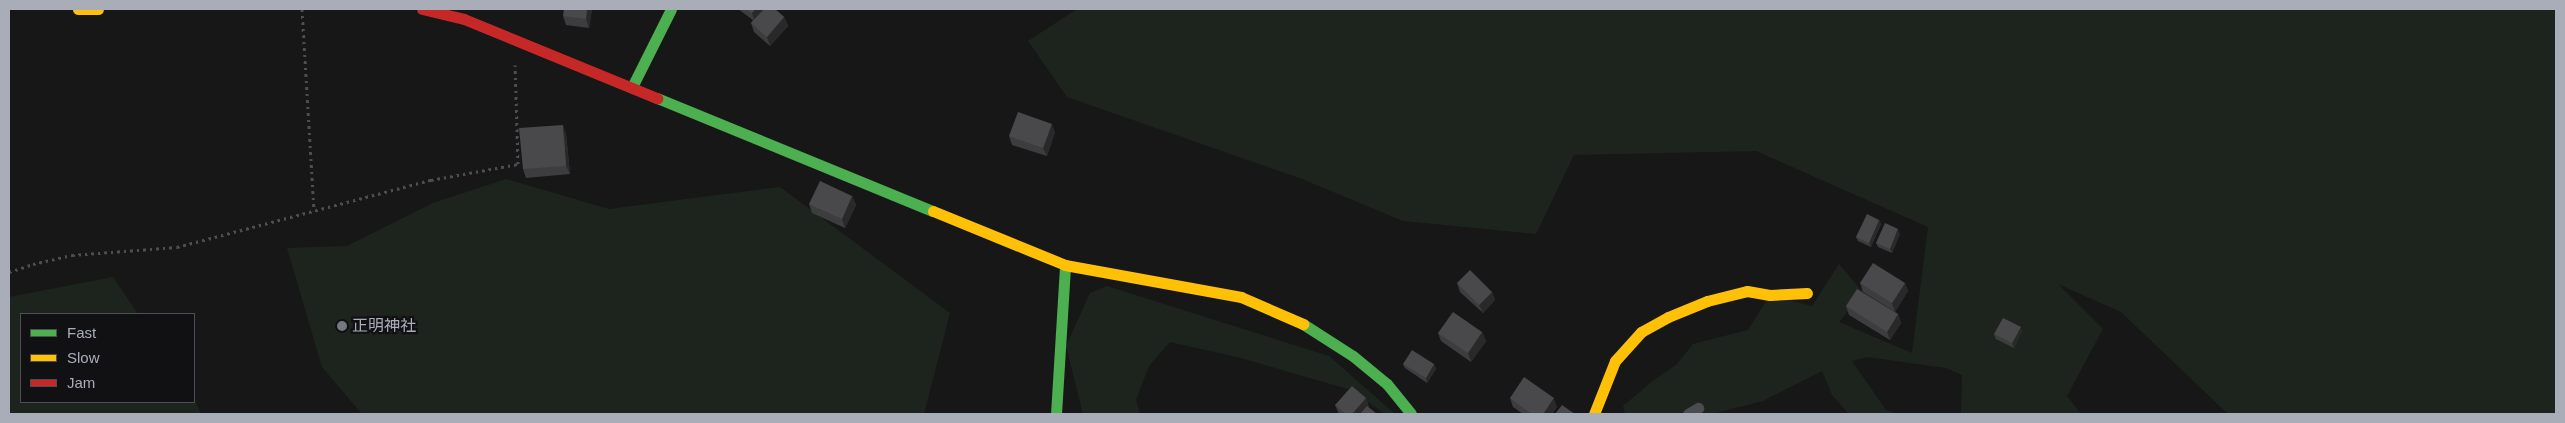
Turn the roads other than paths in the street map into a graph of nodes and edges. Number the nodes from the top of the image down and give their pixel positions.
1 (78, 9) edge
2 (98, 9) edge
3 (422, 9) edge
4 (671, 9) edge
5 (632, 87) junction
6 (1065, 265) junction
7 (1807, 293) dead end
8 (1056, 414) edge
9 (1411, 414) edge
10 (1594, 414) edge

1 - 2 street
3 - 5 street
4 - 5 street
5 - 6 street
6 - 8 street
6 - 9 street
7 - 10 street

